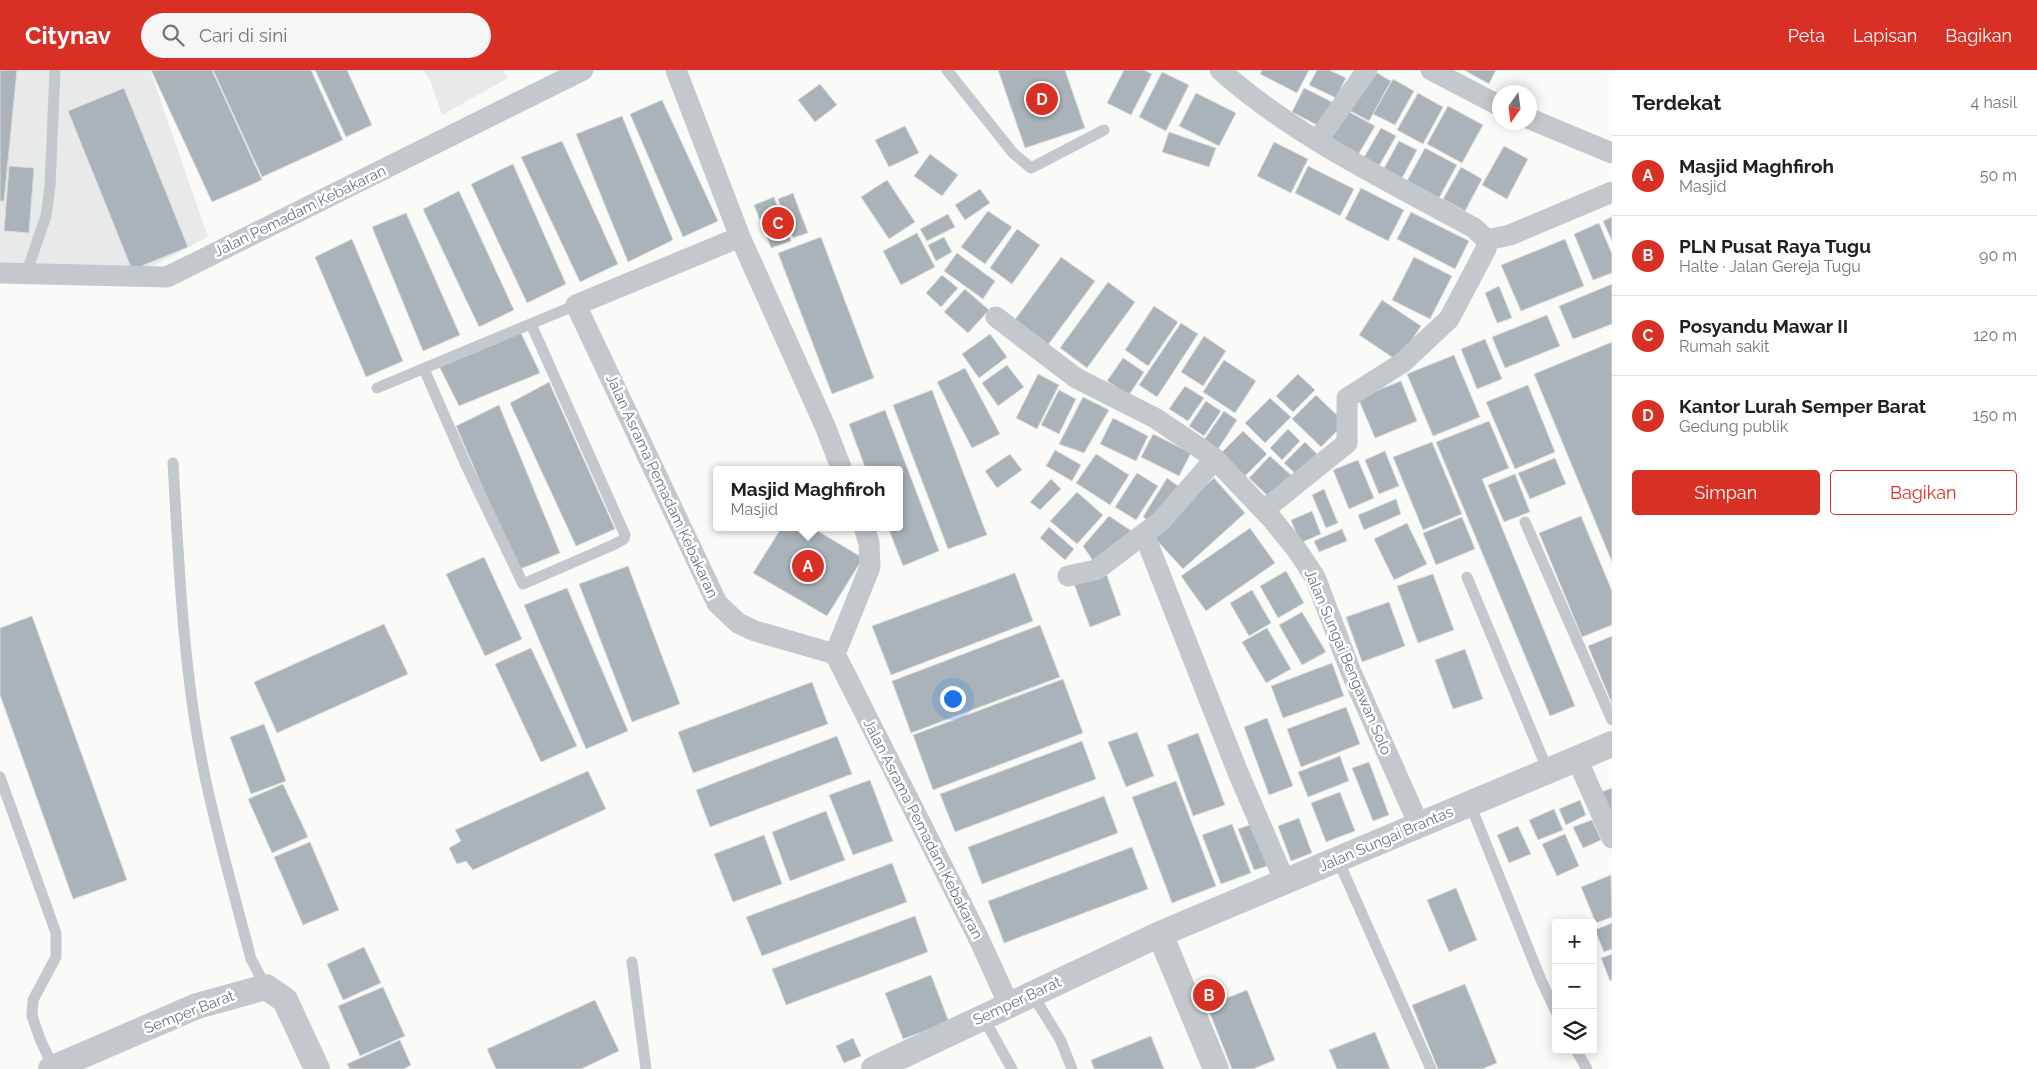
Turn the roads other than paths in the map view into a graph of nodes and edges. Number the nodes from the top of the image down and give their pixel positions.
1 (55, 70) edge
2 (583, 70) edge
3 (676, 70) edge
4 (946, 70) edge
5 (1220, 70) edge
6 (1368, 70) edge
7 (1431, 70) edge
8 (1492, 102) edge
9 (1537, 122) edge
10 (1104, 130) dead end
11 (1316, 142) junction
12 (1612, 152) edge
13 (1612, 192) edge
14 (740, 237) junction
15 (1487, 240) junction
16 (0, 273) edge
17 (26, 274) junction
18 (576, 305) junction
19 (996, 317) dead end
20 (531, 324) junction
21 (424, 369) junction
22 (377, 388) dead end
23 (1215, 459) junction
24 (173, 463) dead end
25 (840, 466) edge
26 (1264, 510) junction
27 (1525, 522) dead end
28 (865, 531) edge
29 (1148, 544) dead end
30 (1068, 576) dead end
31 (1467, 576) dead end
32 (835, 654) junction
33 (1612, 720) edge
34 (1612, 744) edge
35 (1577, 759) junction
36 (1548, 771) junction
37 (0, 777) edge
38 (1470, 804) junction
39 (1420, 825) junction
40 (1612, 838) edge
41 (1338, 860) junction
42 (1285, 882) junction
43 (1160, 934) junction
44 (632, 962) dead end
45 (266, 987) junction
46 (1020, 1000) junction
47 (1554, 1009) edge
48 (983, 1017) junction
49 (1578, 1054) edge
50 (53, 1069) edge
51 (317, 1069) edge
52 (646, 1069) edge
53 (874, 1069) edge
54 (1012, 1069) edge
55 (1072, 1069) edge
56 (1216, 1069) edge
57 (1431, 1069) edge
58 (1587, 1069) edge

1 - 17 lane
2 - 17 street, Jalan Pemadam Kebakaran
3 - 14 street
4 - 10 lane
5 - 11 street
6 - 11 street
7 - 8 street
9 - 12 street
11 - 15 street
13 - 15 street
14 - 18 street
14 - 25 street
15 - 26 street
16 - 17 street, Jalan Pemadam Kebakaran
18 - 20 lane
18 - 32 street, Jalan Asrama Pemadam Kebakaran
19 - 23 street, Jalan Sungai Bengawan Solo
20 - 21 lane
20 - 21 lane
21 - 22 lane
23 - 26 street, Jalan Sungai Bengawan Solo
23 - 30 street
24 - 45 lane
26 - 39 street, Jalan Sungai Bengawan Solo
27 - 33 lane
28 - 32 street
29 - 42 street
31 - 36 lane
32 - 46 street, Jalan Asrama Pemadam Kebakaran
34 - 35 street, Jalan Sungai Brantas
35 - 36 street, Jalan Sungai Brantas
35 - 40 street
36 - 38 street, Jalan Sungai Brantas
37 - 50 lane
38 - 39 street, Jalan Sungai Brantas
38 - 47 lane
39 - 41 street, Jalan Sungai Brantas
41 - 42 street, Jalan Sungai Brantas
41 - 57 lane
42 - 43 street, Jalan Sungai Brantas
43 - 46 street, Semper Barat
43 - 56 street
44 - 52 lane
45 - 50 street, Semper Barat
45 - 51 street
46 - 48 street, Semper Barat
46 - 55 lane
48 - 53 street, Semper Barat
48 - 54 lane
49 - 58 lane

